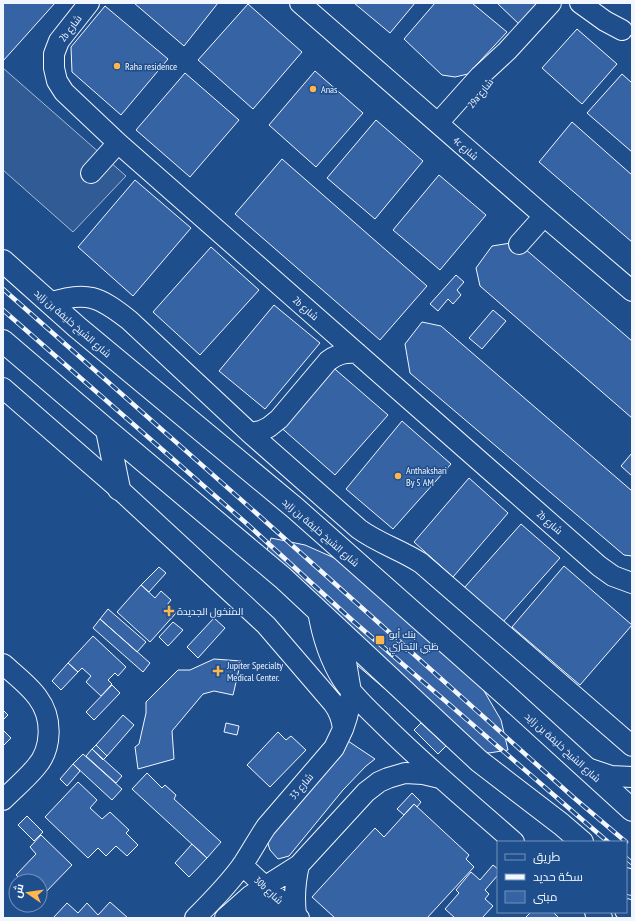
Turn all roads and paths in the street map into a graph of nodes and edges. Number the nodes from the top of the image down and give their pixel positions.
1 (89, 3) edge
2 (300, 3) edge
3 (551, 3) edge
4 (580, 3) edge
5 (599, 3) edge
6 (627, 35) edge
7 (443, 128) junction
8 (118, 143) junction
9 (91, 173) dead end
10 (544, 216) junction
11 (519, 244) dead end
12 (3, 261) edge
13 (632, 291) edge
14 (50, 303) junction
15 (3, 340) edge
16 (357, 353) junction
17 (3, 388) edge
18 (107, 430) junction
19 (250, 433) junction
20 (119, 489) junction
21 (632, 583) edge
22 (318, 611) junction
23 (341, 632) junction
24 (3, 664) edge
25 (351, 692) junction
26 (344, 729) junction
27 (632, 746) edge
28 (587, 768) junction
29 (632, 777) edge
30 (440, 778) junction
31 (3, 800) edge
32 (632, 810) edge
33 (565, 833) edge
34 (513, 841) edge
35 (580, 841) edge
36 (242, 865) junction
37 (299, 865) junction
38 (264, 886) junction
39 (297, 917) edge
40 (195, 918) edge
41 (225, 918) edge
42 (233, 918) edge

1 - 8 street, 2b شارع
2 - 7 street, 4c شارع
3 - 7 street, 29a شارع
4 - 6 street
5 - 6 street
7 - 10 street, 4c شارع
8 - 9 street
8 - 16 street, 2b شارع
10 - 11 street
10 - 13 street, 4c شارع
12 - 14 main road, شارع الشيخ خليفة بن زايد
14 - 19 street
14 - 28 main road, شارع الشيخ خليفة بن زايد
15 - 18 main road
16 - 19 street
16 - 21 street, 2b شارع
17 - 20 street
18 - 20 main road
18 - 22 main road
19 - 27 street
20 - 26 street
22 - 23 main road
22 - 25 street
23 - 25 street, شارع 33
23 - 33 main road
24 - 31 street
25 - 26 street, شارع 33
25 - 30 street
26 - 36 street, شارع 33
28 - 29 street
28 - 32 main road, شارع الشيخ خليفة بن زايد
30 - 34 street
30 - 37 street
33 - 35 main road
36 - 38 street, 30b شارع
36 - 40 street, شارع 33
37 - 38 street
37 - 39 street, 30b شارع
38 - 39 street, 30b شارع
38 - 41 street
39 - 42 street, 30b شارع

